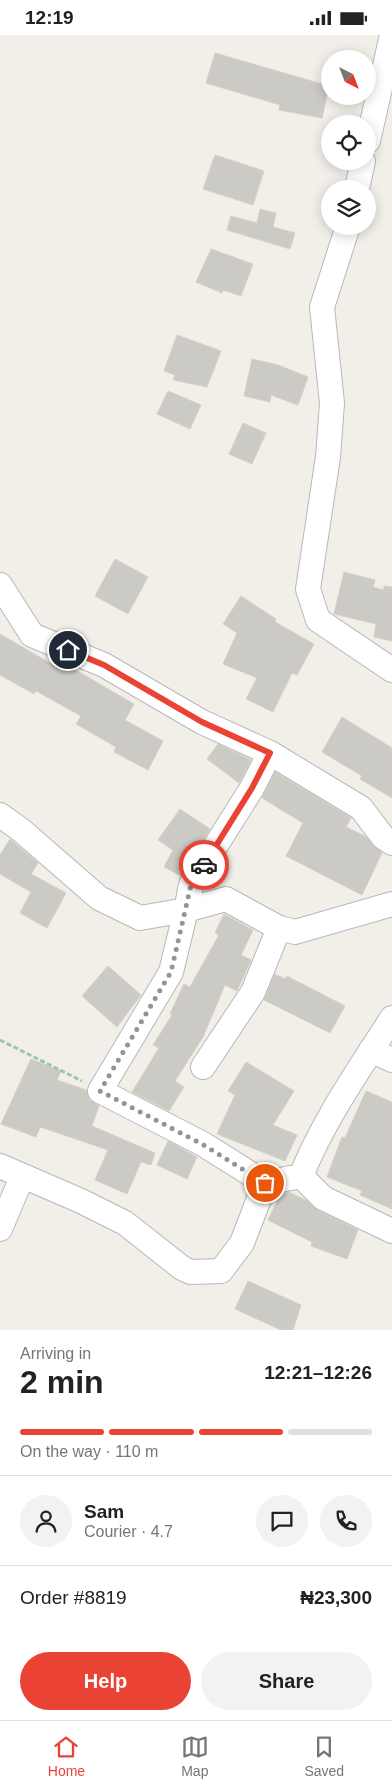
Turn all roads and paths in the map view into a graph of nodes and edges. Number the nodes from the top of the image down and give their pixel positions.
1 (392, 35) edge
2 (374, 115) edge
3 (345, 235) edge
4 (0, 585) edge
5 (392, 670) edge
6 (270, 753) junction
7 (0, 815) edge
8 (392, 843) edge
9 (392, 904) edge
10 (186, 910) junction
11 (278, 928) junction
12 (392, 1018) edge
13 (0, 1040) edge
14 (382, 1055) edge
15 (204, 1067) dead end
16 (100, 1091) junction
17 (0, 1166) edge
18 (301, 1176) junction
19 (22, 1177) junction
20 (265, 1183) junction
21 (0, 1229) edge
22 (392, 1231) edge

1 - 2 street
3 - 5 street
4 - 6 street
6 - 8 street
6 - 10 street
7 - 10 street
9 - 11 street
10 - 11 street
10 - 16 street
11 - 15 street
12 - 14 street
13 - 16 path
14 - 18 street
16 - 20 street
17 - 19 street
18 - 20 street
18 - 22 street
19 - 20 street
19 - 21 street

